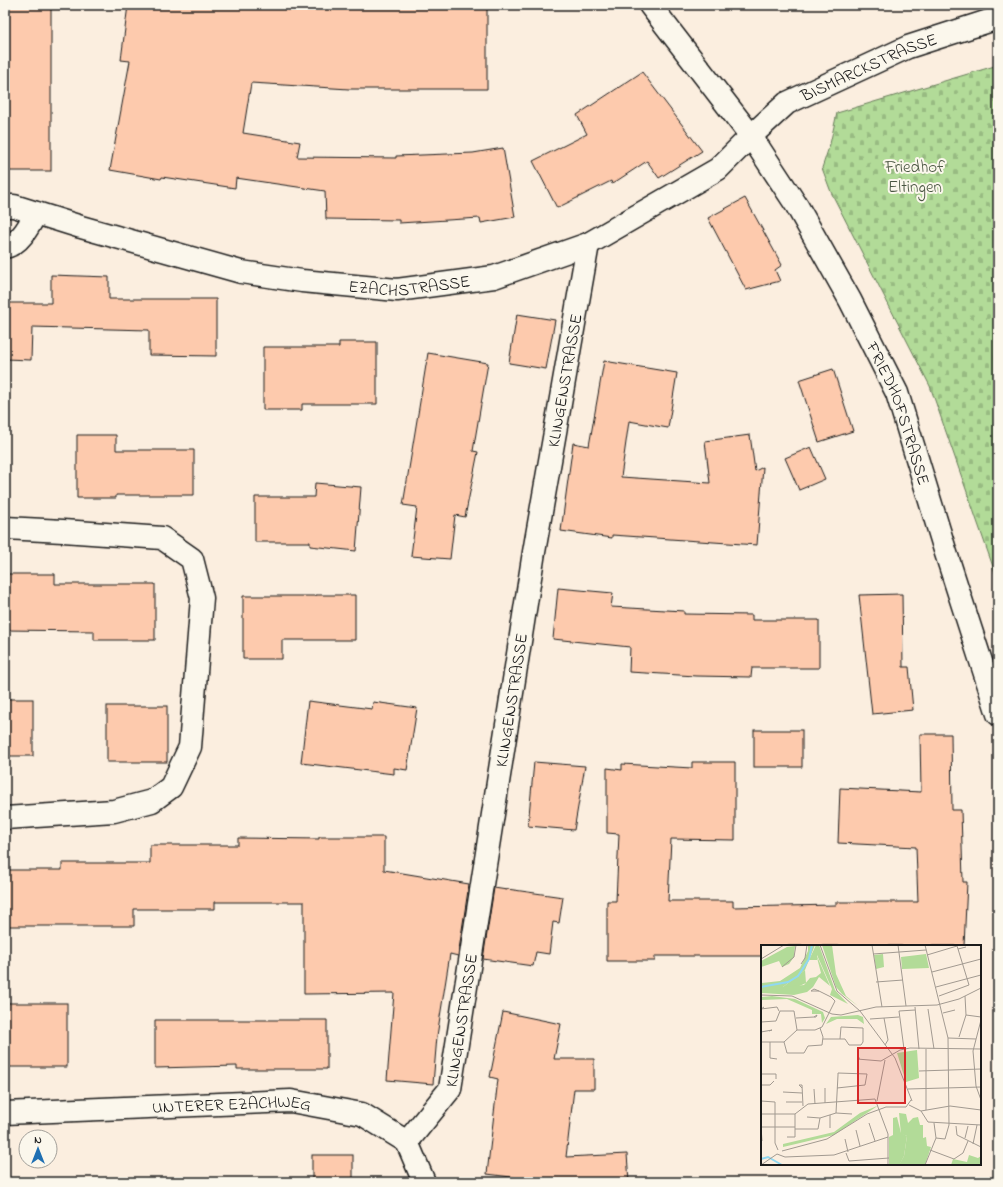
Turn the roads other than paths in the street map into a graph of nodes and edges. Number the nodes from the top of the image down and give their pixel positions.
1 (650, 5) edge
2 (998, 18) edge
3 (751, 136) junction
4 (5, 206) edge
5 (36, 213) junction
6 (588, 244) junction
7 (5, 247) edge
8 (5, 528) edge
9 (998, 714) edge
10 (5, 818) edge
11 (5, 1113) edge
12 (407, 1142) junction
13 (424, 1182) edge

1 - 3 street, FRIEDHOFSTRASSE
2 - 3 street, BISMARCKSTRASSE
3 - 6 street, EZACHSTRASSE
3 - 9 street, FRIEDHOFSTRASSE
4 - 5 street, EZACHSTRASSE
5 - 6 street, EZACHSTRASSE
5 - 7 street
6 - 12 street, KLINGENSTRASSE
8 - 10 street
11 - 12 street, UNTERER EZACHWEG
12 - 13 street

